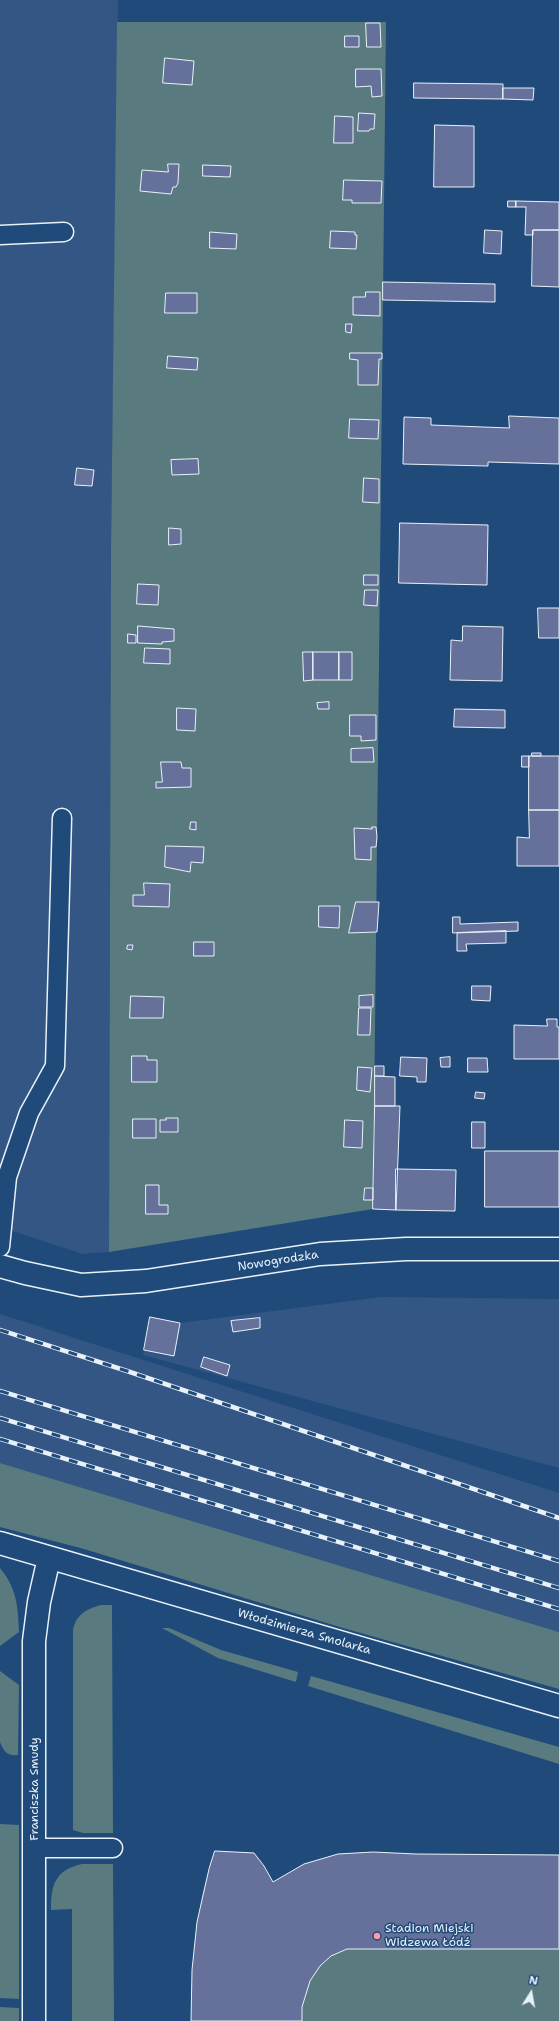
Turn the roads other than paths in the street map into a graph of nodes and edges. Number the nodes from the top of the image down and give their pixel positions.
1 (64, 232) dead end
2 (0, 235) edge
3 (62, 818) dead end
4 (0, 1247) edge
5 (559, 1249) edge
6 (0, 1266) edge
7 (0, 1543) edge
8 (49, 1558) junction
9 (559, 1706) edge
10 (35, 1848) junction
11 (113, 1848) dead end
12 (34, 2021) edge

1 - 2 lane
3 - 4 lane
5 - 6 street, Nowogrodzka
7 - 8 street, Włodzimierza Smolarka
8 - 9 street, Włodzimierza Smolarka
8 - 10 street, Franciszka Smudy
10 - 11 lane
10 - 12 street, Franciszka Smudy

